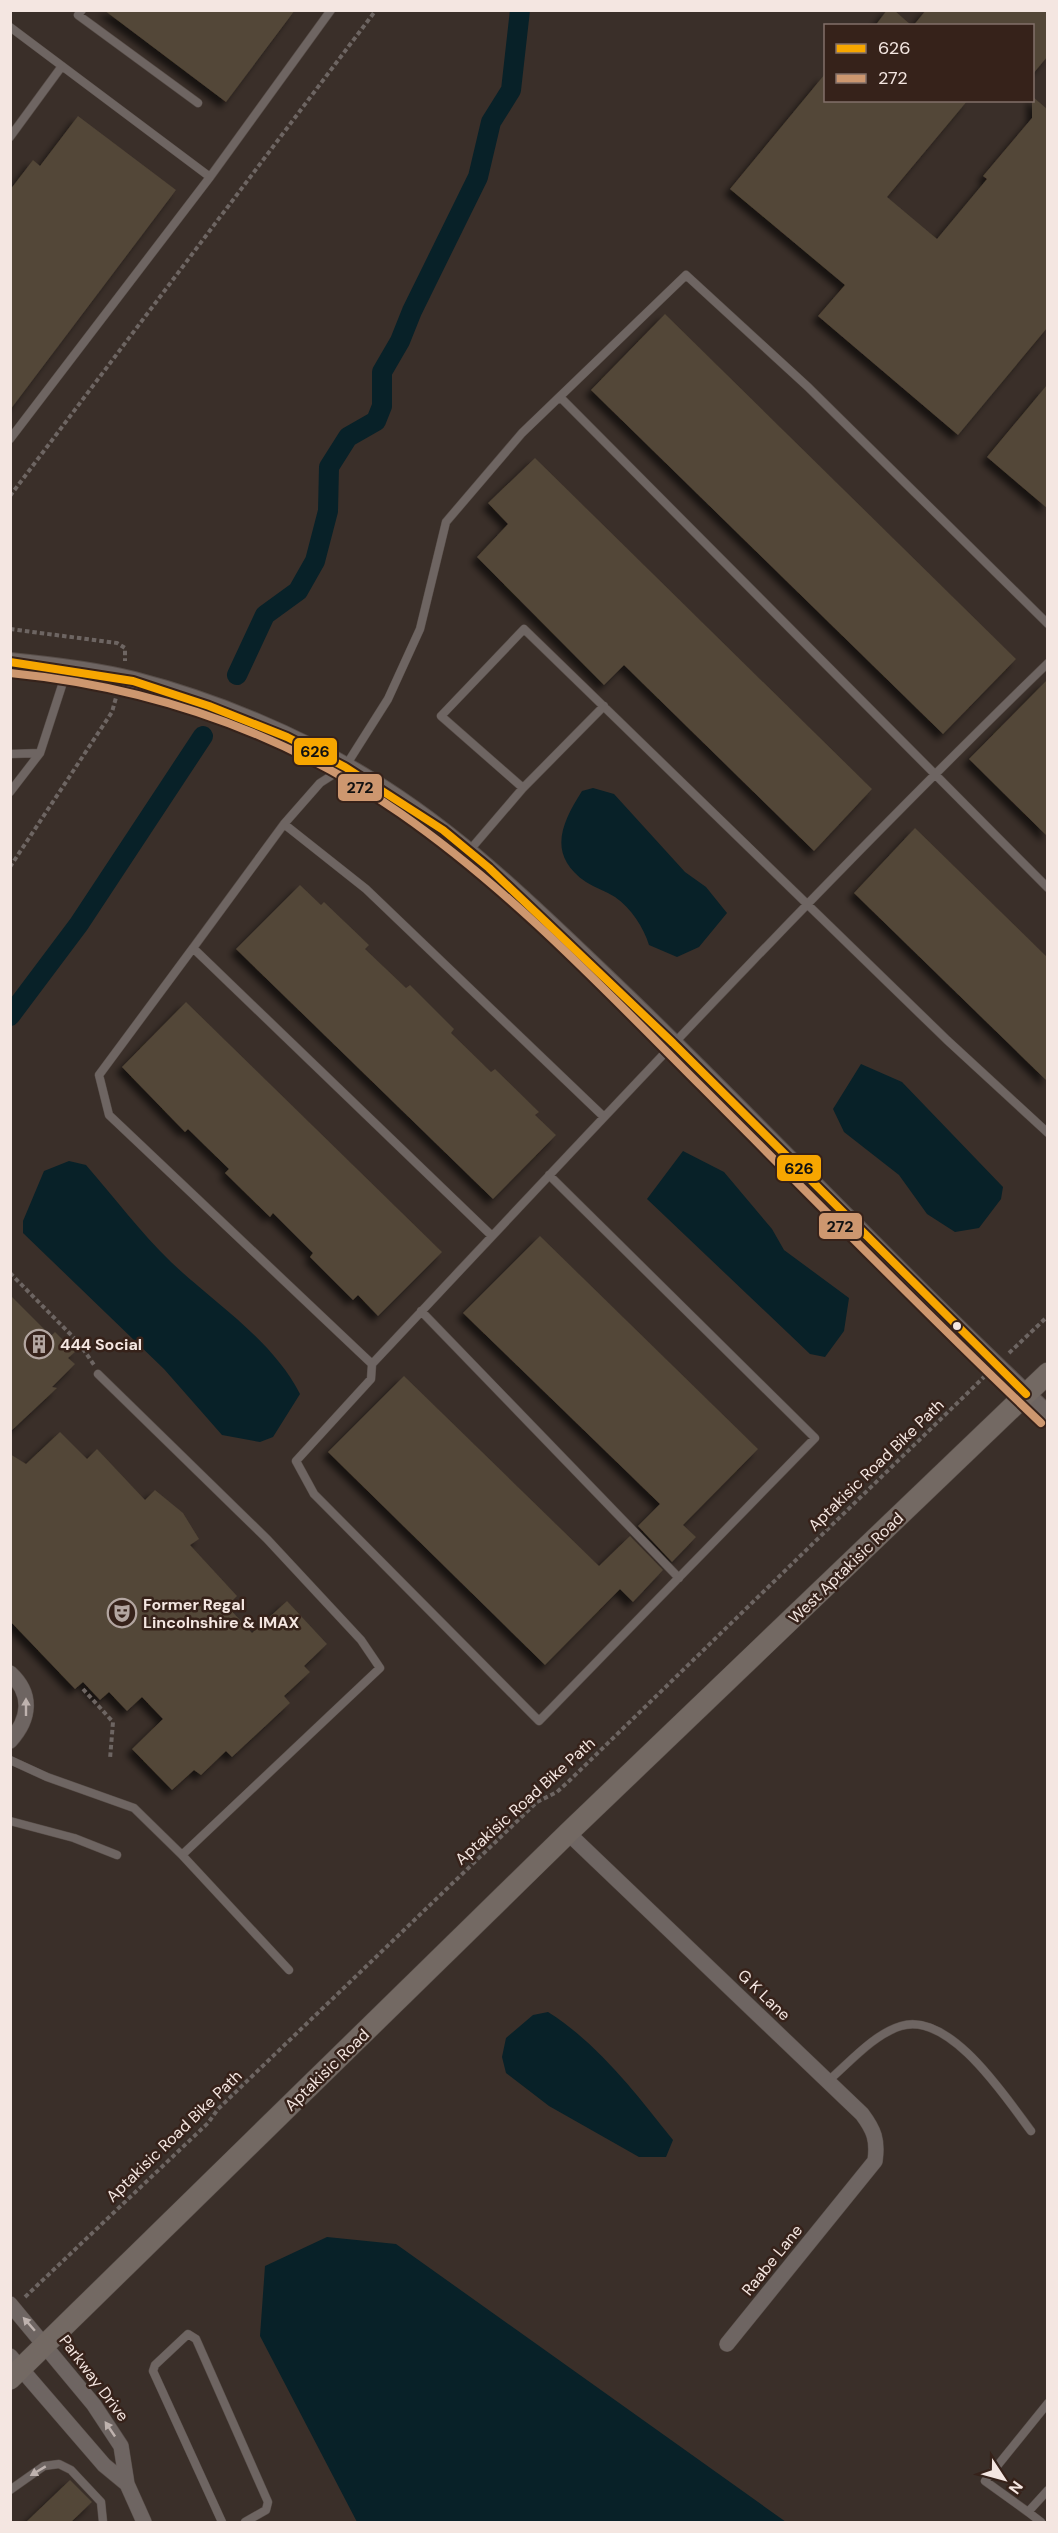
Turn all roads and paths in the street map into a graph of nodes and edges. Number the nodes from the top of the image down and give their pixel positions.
1 (82, 10) edge
2 (331, 10) edge
3 (376, 10) edge
4 (10, 27) edge
5 (62, 66) junction
6 (198, 104) dead end
7 (10, 137) edge
8 (210, 177) junction
9 (560, 397) junction
10 (10, 439) edge
11 (10, 496) edge
12 (1047, 624) edge
13 (10, 629) edge
14 (126, 659) dead end
15 (10, 662) edge
16 (1047, 663) edge
17 (67, 670) junction
18 (117, 695) dead end
19 (604, 706) junction
20 (40, 753) junction
21 (10, 754) edge
22 (345, 766) junction
23 (934, 773) junction
24 (523, 788) junction
25 (10, 792) edge
26 (284, 824) junction
27 (469, 851) junction
28 (10, 867) edge
29 (1047, 888) edge
30 (809, 905) junction
31 (193, 948) junction
32 (673, 1043) junction
33 (604, 1117) junction
34 (1047, 1133) edge
35 (549, 1175) junction
36 (492, 1236) junction
37 (10, 1273) edge
38 (421, 1311) junction
39 (1047, 1316) edge
40 (1027, 1336) dead end
41 (372, 1364) junction
42 (1047, 1373) edge
43 (98, 1374) joint
44 (981, 1380) dead end
45 (1026, 1394) junction
46 (1047, 1414) edge
47 (679, 1578) junction
48 (10, 1673) edge
49 (83, 1689) dead end
50 (10, 1741) edge
51 (110, 1759) dead end
52 (10, 1760) edge
53 (644, 1763) joint
54 (10, 1821) edge
55 (568, 1833) junction
56 (117, 1855) dead end
57 (182, 1855) junction
58 (289, 1970) dead end
59 (828, 2081) junction
60 (1031, 2131) dead end
61 (845, 2198) joint
62 (34, 2288) dead end
63 (10, 2304) edge
64 (46, 2344) junction
65 (727, 2344) dead end
66 (14, 2368) edge
67 (1047, 2403) edge
68 (127, 2484) junction
69 (10, 2490) edge
70 (1047, 2490) edge
71 (1028, 2512) junction
72 (103, 2523) edge
73 (144, 2523) edge
74 (222, 2523) edge
75 (245, 2523) edge
76 (1041, 2523) edge

1 - 6 lane
2 - 8 lane
3 - 11 path
4 - 5 lane
5 - 7 lane
5 - 8 lane
8 - 10 lane
9 - 12 lane
9 - 22 lane
9 - 23 lane
13 - 14 path
15 - 17 street
16 - 23 lane
17 - 20 lane
17 - 22 street
18 - 28 path
19 - 24 lane
19 - 24 lane
19 - 30 lane
20 - 21 lane
20 - 25 lane
22 - 26 lane
22 - 27 street
23 - 29 lane
23 - 30 lane
24 - 27 lane
26 - 31 lane
26 - 33 lane
27 - 32 street
30 - 32 lane
30 - 34 lane
31 - 36 lane
31 - 41 lane
32 - 33 lane
32 - 45 street
33 - 35 lane
35 - 36 lane
35 - 47 lane
36 - 38 lane
37 - 43 path
38 - 41 lane
38 - 47 lane
39 - 40 path
41 - 47 lane
42 - 45 main road, West Aptakisic Road
43 - 57 lane
44 - 62 path, Aptakisic Road Bike Path
45 - 46 street
45 - 53 main road, West Aptakisic Road
50 -> 48 street
49 - 51 path
52 - 57 lane
53 - 55 main road, Aptakisic Road
54 - 56 lane
55 - 59 street, G K Lane
55 - 64 main road, Aptakisic Road
57 - 58 lane
59 - 60 lane
59 - 61 street, G K Lane
61 - 65 street, Raabe Lane
64 -> 63 street, Parkway Drive
64 - 66 main road, Aptakisic Road
68 -> 64 street, Parkway Drive
66 - 68 street, Parkway Drive
67 - 71 lane
68 - 73 street, Parkway Drive
72 -> 69 lane
70 - 71 lane
71 - 76 lane
74 - 75 lane

